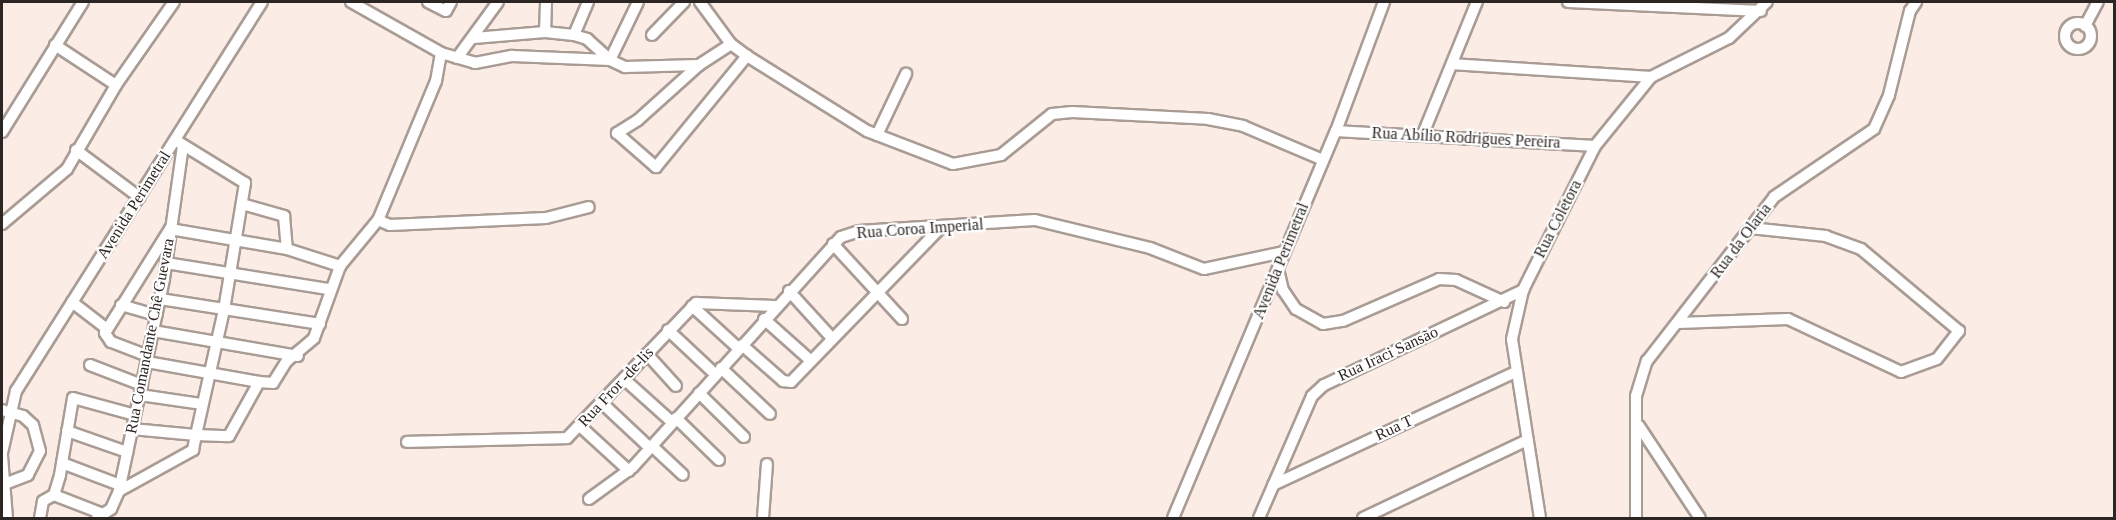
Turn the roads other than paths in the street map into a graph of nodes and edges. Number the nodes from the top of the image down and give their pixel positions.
1 (83, 2) edge
2 (174, 2) edge
3 (262, 2) edge
4 (351, 2) edge
5 (428, 2) edge
6 (451, 2) edge
7 (498, 2) edge
8 (546, 2) edge
9 (588, 2) edge
10 (638, 2) edge
11 (684, 2) edge
12 (700, 2) edge
13 (1384, 2) edge
14 (1476, 2) edge
15 (1568, 2) edge
16 (1916, 2) edge
17 (2098, 2) edge
18 (369, 5) edge
19 (1764, 6) edge
20 (2085, 26) dead end
21 (545, 32) junction
22 (574, 35) junction
23 (652, 35) dead end
24 (474, 38) junction
25 (731, 44) junction
26 (55, 45) junction
27 (441, 53) junction
28 (747, 56) junction
29 (457, 58) junction
30 (610, 60) junction
31 (1452, 64) junction
32 (699, 65) junction
33 (906, 74) dead end
34 (1651, 77) junction
35 (116, 85) junction
36 (1336, 131) junction
37 (2, 132) edge
38 (1423, 134) junction
39 (877, 135) junction
40 (179, 143) junction
41 (1595, 146) junction
42 (76, 150) junction
43 (1323, 160) junction
44 (139, 196) junction
45 (242, 204) junction
46 (589, 207) dead end
47 (378, 220) junction
48 (2, 224) edge
49 (942, 226) junction
50 (1750, 228) junction
51 (170, 229) junction
52 (236, 240) junction
53 (833, 244) junction
54 (287, 249) junction
55 (1284, 252) junction
56 (166, 263) junction
57 (340, 266) junction
58 (1278, 269) junction
59 (229, 274) junction
60 (328, 289) junction
61 (878, 290) junction
62 (1523, 290) junction
63 (789, 291) junction
64 (160, 299) junction
65 (72, 302) junction
66 (1503, 302) junction
67 (121, 305) junction
68 (692, 306) junction
69 (775, 306) junction
70 (224, 310) junction
71 (157, 315) junction
72 (764, 319) junction
73 (902, 319) dead end
74 (1678, 323) junction
75 (320, 324) junction
76 (668, 330) junction
77 (153, 331) junction
78 (106, 332) junction
79 (831, 338) junction
80 (215, 341) junction
81 (740, 346) junction
82 (647, 354) junction
83 (298, 356) junction
84 (147, 359) junction
85 (810, 360) junction
86 (90, 365) dead end
87 (209, 370) junction
88 (718, 371) junction
89 (1515, 372) junction
90 (624, 379) junction
91 (259, 382) junction
92 (676, 386) dead end
93 (141, 390) junction
94 (699, 393) junction
95 (602, 402) junction
96 (202, 404) junction
97 (6, 411) edge
98 (770, 414) dead end
99 (135, 416) junction
100 (674, 420) junction
101 (1639, 426) junction
102 (581, 427) junction
103 (132, 429) junction
104 (67, 431) junction
105 (196, 435) junction
106 (744, 437) dead end
107 (1527, 441) junction
108 (407, 442) dead end
109 (651, 447) junction
110 (127, 452) junction
111 (2, 455) edge
112 (719, 460) dead end
113 (62, 463) junction
114 (767, 464) dead end
115 (629, 471) junction
116 (683, 475) dead end
117 (3, 485) edge
118 (1273, 485) junction
119 (120, 488) junction
120 (54, 495) junction
121 (589, 500) dead end
122 (100, 516) edge
123 (1536, 517) edge
124 (7, 519) edge
125 (40, 519) edge
126 (763, 519) edge
127 (1173, 519) edge
128 (1260, 519) edge
129 (1363, 519) edge
130 (1635, 519) edge
131 (1700, 519) edge

1 - 26 street
2 - 35 street
3 - 40 street, Avenida Perimetral
4 - 18 street
5 - 6 street
7 - 24 street
8 - 21 street
9 - 22 street
10 - 30 street
11 - 23 street
12 - 25 street
13 - 36 street, Avenida Perimetral
14 - 31 street
15 - 19 street
16 - 50 street, Rua da Olaria
17 - 20 street
18 - 27 street
19 - 34 street, Rua Coletora
21 - 22 street
21 - 24 street
22 - 30 street
24 - 29 street
25 - 28 street
25 - 32 street
26 - 35 street
26 - 37 street
27 - 29 street
27 - 47 street
28 - 32 street
28 - 39 street
29 - 30 street
30 - 32 street
31 - 34 street
31 - 38 street
33 - 39 street
34 - 41 street, Rua Coletora
35 - 42 street
36 - 38 street, Rua Abílio Rodrigues Pereira
36 - 43 street, Avenida Perimetral
38 - 41 street, Rua Abílio Rodrigues Pereira
39 - 43 street
40 - 44 street, Avenida Perimetral
40 - 45 street
40 - 51 street, Rua Comandante Chê Guevara
41 - 62 street, Rua Coletora
42 - 44 street
42 - 48 street
43 - 55 street, Avenida Perimetral
44 - 65 street, Avenida Perimetral
45 - 52 street
45 - 54 street
46 - 47 street
47 - 57 street
49 - 53 street, Rua Coroa Imperial
49 - 55 street, Rua Coroa Imperial
49 - 61 street
50 - 74 street, Rua da Olaria
50 - 74 street
51 - 52 street
51 - 56 street, Rua Comandante Chê Guevara
51 - 67 street
52 - 54 street
52 - 59 street
53 - 61 street
53 - 63 street, Rua Coroa Imperial
54 - 57 street
55 - 58 street, Avenida Perimetral
56 - 59 street
56 - 64 street, Rua Comandante Chê Guevara
57 - 60 street
58 - 66 street
58 - 127 street, Avenida Perimetral
59 - 60 street
59 - 70 street
60 - 75 street
61 - 73 street
61 - 79 street
62 - 66 street, Rua Iraci Sansão
62 - 89 street, Rua Coletora
63 - 69 street, Rua Coroa Imperial
63 - 79 street
64 - 70 street
64 - 71 street, Rua Comandante Chê Guevara
65 - 78 street
65 - 97 street, Avenida Perimetral
66 - 118 street, Rua Iraci Sansão
67 - 71 street
67 - 78 street
68 - 69 street
68 - 76 street, Rua Fror -de-lis
68 - 81 street
69 - 72 street, Rua Coroa Imperial
70 - 75 street
70 - 80 street
71 - 77 street, Rua Comandante Chê Guevara
72 - 81 street, Rua Coroa Imperial
72 - 85 street
74 - 101 street, Rua da Olaria
75 - 83 street
76 - 82 street, Rua Fror -de-lis
76 - 88 street
77 - 80 street
77 - 84 street, Rua Comandante Chê Guevara
78 - 84 street
79 - 85 street
80 - 83 street
80 - 87 street
81 - 85 street
81 - 88 street, Rua Coroa Imperial
82 - 90 street, Rua Fror -de-lis
82 - 92 street
83 - 91 street
84 - 87 street
84 - 93 street, Rua Comandante Chê Guevara
86 - 93 street
87 - 91 street
87 - 96 street
88 - 94 street, Rua Coroa Imperial
88 - 98 street
89 - 107 street, Rua Coletora
89 - 118 street, Rua T
90 - 95 street, Rua Fror -de-lis
90 - 100 street
91 - 105 street
93 - 96 street
93 - 99 street, Rua Comandante Chê Guevara
94 - 100 street, Rua Coroa Imperial
94 - 106 street
95 - 102 street, Rua Fror -de-lis
95 - 109 street
96 - 105 street
97 - 111 street, Avenida Perimetral
97 - 117 street
99 - 103 street, Rua Comandante Chê Guevara
99 - 104 street
100 - 109 street, Rua Coroa Imperial
100 - 112 street
101 - 130 street, Rua da Olaria
101 - 131 street
102 - 108 street, Rua Fror -de-lis
102 - 115 street
103 - 105 street
103 - 110 street, Rua Comandante Chê Guevara
104 - 110 street
104 - 113 street
105 - 119 street
107 - 123 street, Rua Coletora
107 - 129 street
109 - 115 street, Rua Coroa Imperial
109 - 116 street
110 - 119 street, Rua Comandante Chê Guevara
111 - 117 street, Avenida Perimetral
113 - 119 street
113 - 120 street
114 - 126 street
115 - 121 street, Rua Coroa Imperial
117 - 124 street, Avenida Perimetral
118 - 128 street, Rua Iraci Sansão
119 - 122 street
120 - 122 street
120 - 125 street

